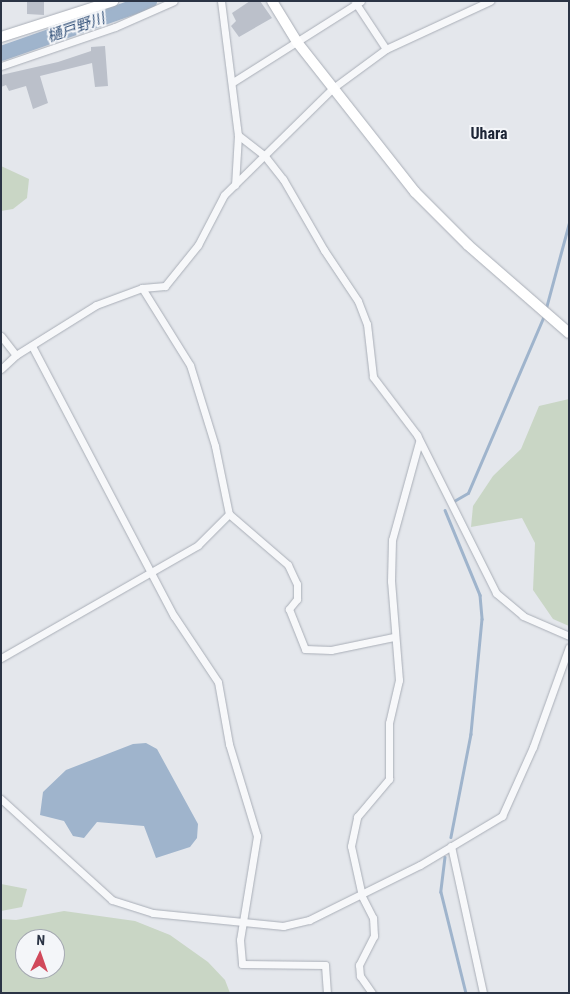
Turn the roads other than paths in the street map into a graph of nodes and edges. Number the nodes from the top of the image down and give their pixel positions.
1 (113, 1) edge
2 (174, 1) edge
3 (221, 1) edge
4 (272, 1) edge
5 (490, 1) edge
6 (357, 2) edge
7 (1, 37) edge
8 (297, 42) junction
9 (386, 49) junction
10 (1, 66) edge
11 (234, 82) junction
12 (333, 88) junction
13 (238, 135) junction
14 (264, 155) junction
15 (235, 186) junction
16 (142, 288) junction
17 (569, 333) edge
18 (1, 336) edge
19 (32, 346) junction
20 (16, 355) junction
21 (1, 369) edge
22 (420, 441) junction
23 (229, 514) junction
24 (152, 573) junction
25 (569, 636) edge
26 (394, 637) junction
27 (569, 647) edge
28 (1, 658) edge
29 (1, 800) edge
30 (451, 846) junction
31 (362, 896) junction
32 (243, 921) junction
33 (327, 993) edge
34 (372, 993) edge
35 (483, 993) edge

1 - 7 street
2 - 10 street
3 - 11 street
4 - 8 street
5 - 9 street
6 - 8 street
6 - 9 street
8 - 11 street
8 - 12 street
9 - 12 street
11 - 13 street
12 - 14 street
12 - 17 street
13 - 14 street
13 - 15 street
14 - 15 street
14 - 22 street
15 - 16 street
16 - 19 street
16 - 23 street
18 - 20 street
19 - 20 street
19 - 24 street
20 - 21 street
22 - 25 street
22 - 26 street
23 - 24 street
23 - 26 street
24 - 28 street
24 - 32 street
26 - 31 street
27 - 30 street
29 - 32 street
30 - 31 street
30 - 35 street
31 - 32 street
31 - 34 street
32 - 33 street

